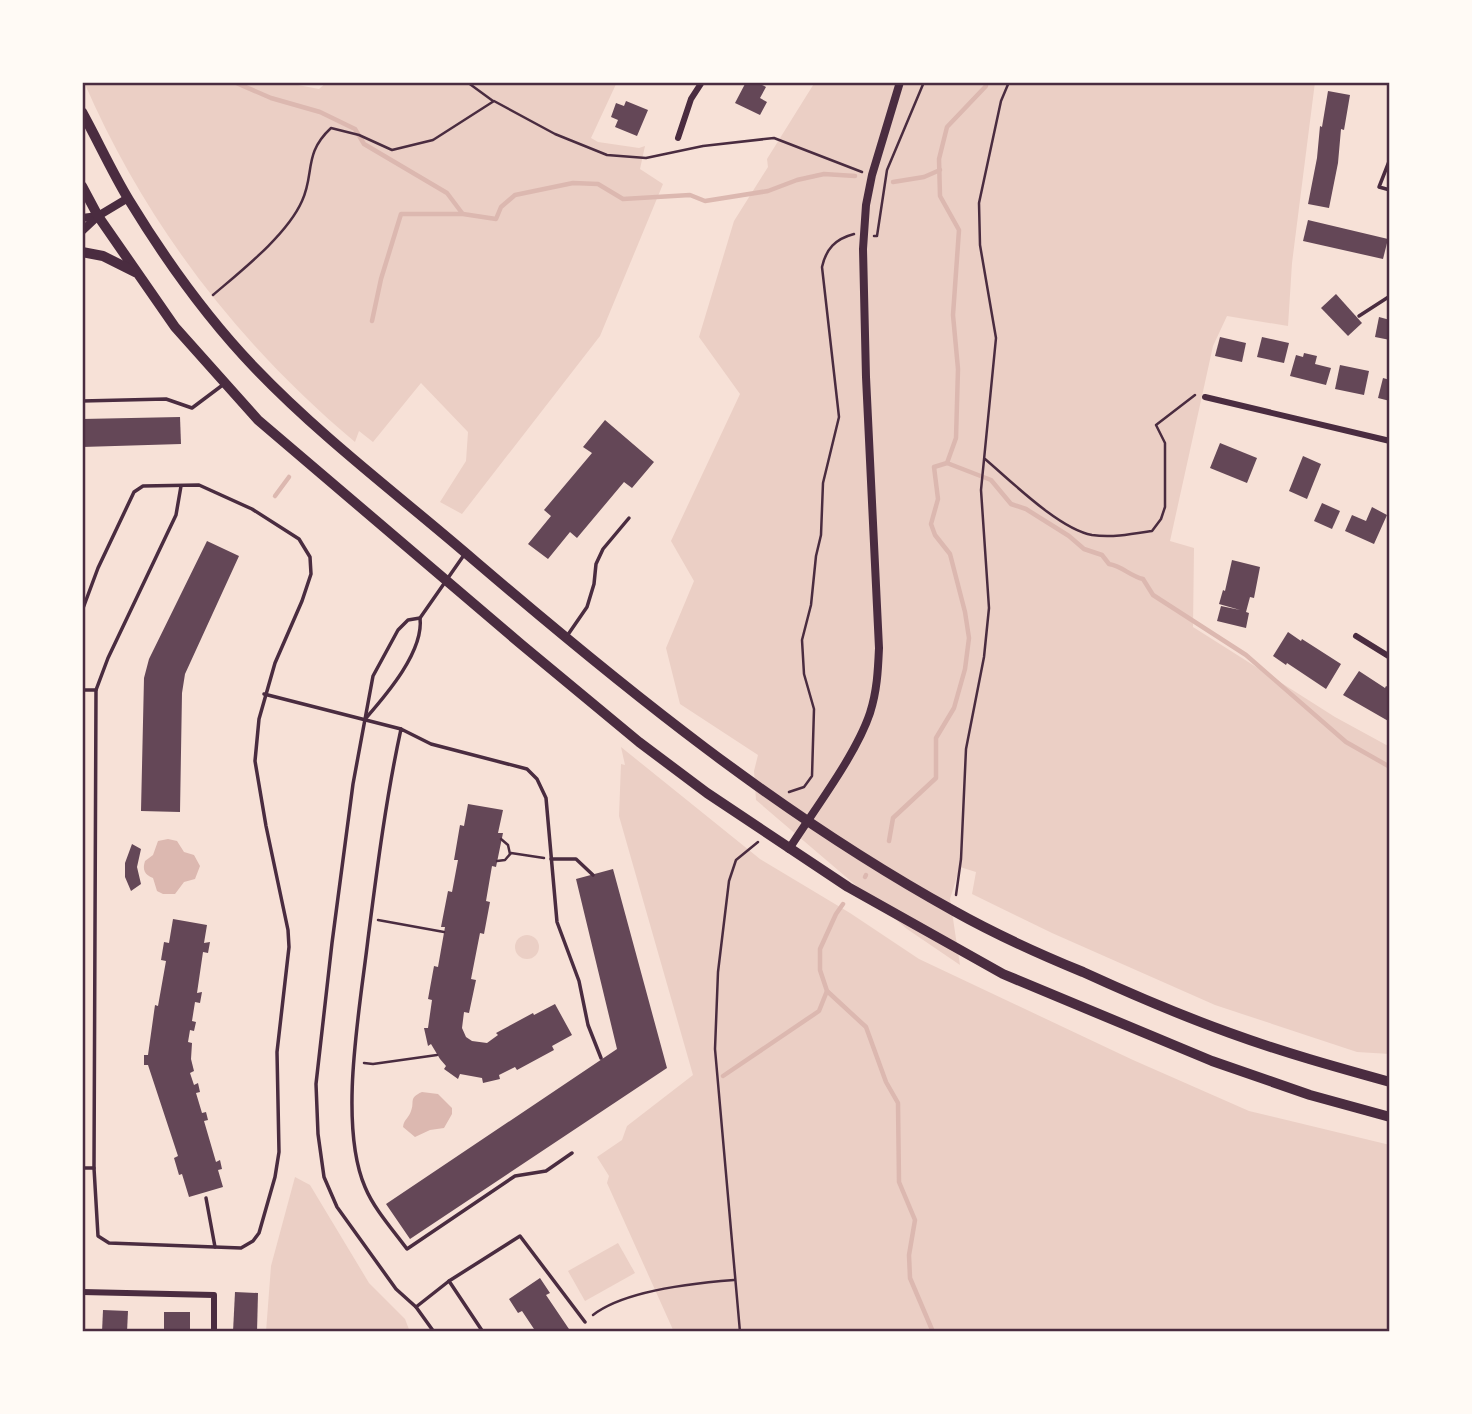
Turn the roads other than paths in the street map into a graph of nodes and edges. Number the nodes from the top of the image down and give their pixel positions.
1 (702, 82) edge
2 (900, 82) edge
3 (82, 112) edge
4 (678, 138) dead end
5 (1390, 159) edge
6 (82, 186) edge
7 (1390, 190) edge
8 (128, 198) junction
9 (98, 216) junction
10 (82, 218) edge
11 (82, 231) edge
12 (82, 252) edge
13 (138, 273) junction
14 (1390, 296) edge
15 (1359, 316) dead end
16 (225, 383) junction
17 (1205, 397) road end
18 (82, 401) edge
19 (1390, 441) edge
20 (181, 486) junction
21 (629, 518) dead end
22 (466, 553) junction
23 (447, 582) junction
24 (82, 611) edge
25 (419, 618) junction
26 (1356, 636) dead end
27 (565, 638) junction
28 (1390, 657) edge
29 (82, 690) edge
30 (96, 690) junction
31 (264, 694) junction
32 (365, 720) junction
33 (401, 729) junction
34 (807, 820) junction
35 (789, 849) junction
36 (551, 859) junction
37 (593, 876) dead end
38 (601, 1058) dead end
39 (1390, 1082) edge
40 (1390, 1117) edge
41 (572, 1153) dead end
42 (82, 1168) edge
43 (94, 1168) junction
44 (206, 1199) dead end
45 (215, 1247) junction
46 (449, 1281) junction
47 (82, 1292) edge
48 (416, 1307) junction
49 (585, 1322) road end
50 (214, 1332) edge
51 (434, 1332) edge
52 (483, 1332) edge

1 - 4 street
2 - 34 street
3 - 8 main road
5 - 7 lane
6 - 9 main road
8 - 9 street
8 - 22 main road
9 - 10 street
9 - 11 street
9 - 13 main road
12 - 13 main road
13 - 16 main road
14 - 15 lane
16 - 18 lane
16 - 23 main road
17 - 19 street
20 - 24 lane
20 - 30 lane
20 - 31 lane
21 - 27 lane
22 - 23 lane
22 - 27 main road
23 - 25 lane
23 - 35 main road
25 - 32 lane
25 - 32 lane
26 - 28 street
27 - 34 main road
29 - 30 lane
30 - 43 lane
31 - 32 lane
31 - 45 lane
32 - 33 lane
32 - 48 lane
33 - 36 lane
33 - 41 lane
34 - 35 street
34 - 39 main road
35 - 40 main road
36 - 37 lane
36 - 38 lane
42 - 43 lane
43 - 45 lane
44 - 45 lane
46 - 48 lane
46 - 49 lane
46 - 52 lane
47 - 50 street
48 - 51 lane

